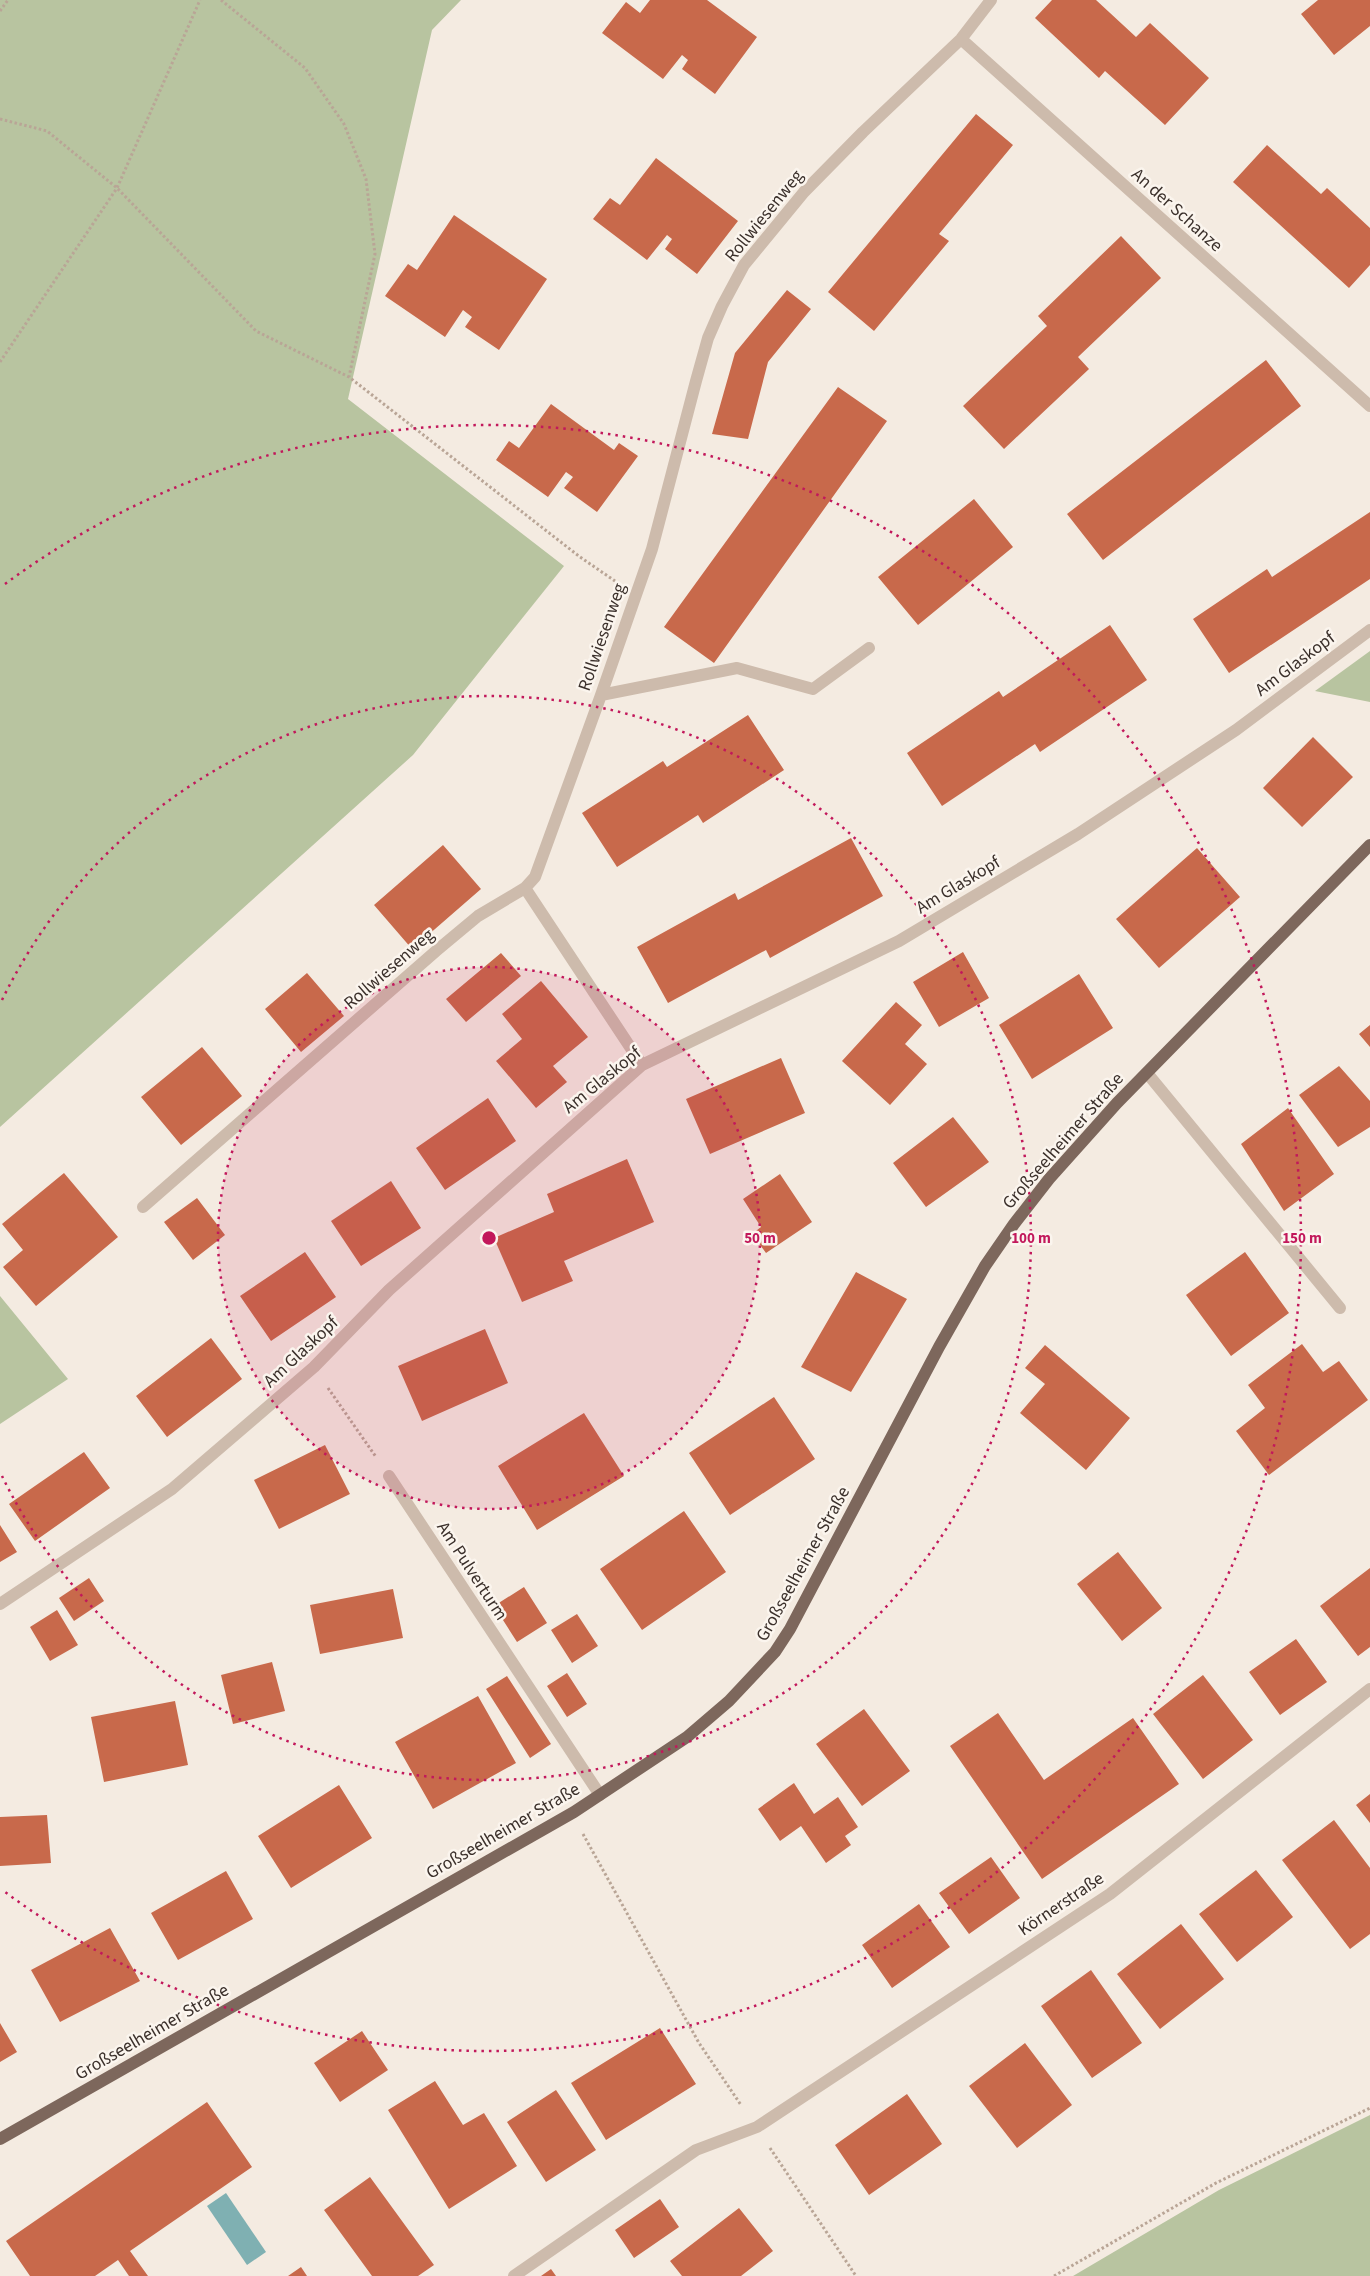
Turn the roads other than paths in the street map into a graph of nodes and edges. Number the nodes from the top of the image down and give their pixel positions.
1 (990, 0) edge
2 (960, 39) junction
3 (1370, 406) edge
4 (1370, 630) edge
5 (869, 648) dead end
6 (601, 695) junction
7 (1370, 845) edge
8 (525, 888) junction
9 (642, 1065) junction
10 (1147, 1073) junction
11 (143, 1208) dead end
12 (1340, 1308) dead end
13 (389, 1476) road end
14 (0, 1604) edge
15 (1370, 1689) edge
16 (600, 1794) junction
17 (0, 2139) edge
18 (514, 2276) edge

1 - 2 street, Rollwiesenweg
2 - 3 street, An der Schanze
2 - 6 street, Rollwiesenweg
4 - 9 street, Am Glaskopf
5 - 6 street
6 - 8 street, Rollwiesenweg
7 - 10 main road, Großseelheimer Straße
8 - 9 street
8 - 11 street, Rollwiesenweg
9 - 14 street, Am Glaskopf
10 - 12 street
10 - 16 main road, Großseelheimer Straße
13 - 16 street, Am Pulverturm
15 - 18 street, Körnerstraße
16 - 17 main road, Großseelheimer Straße

